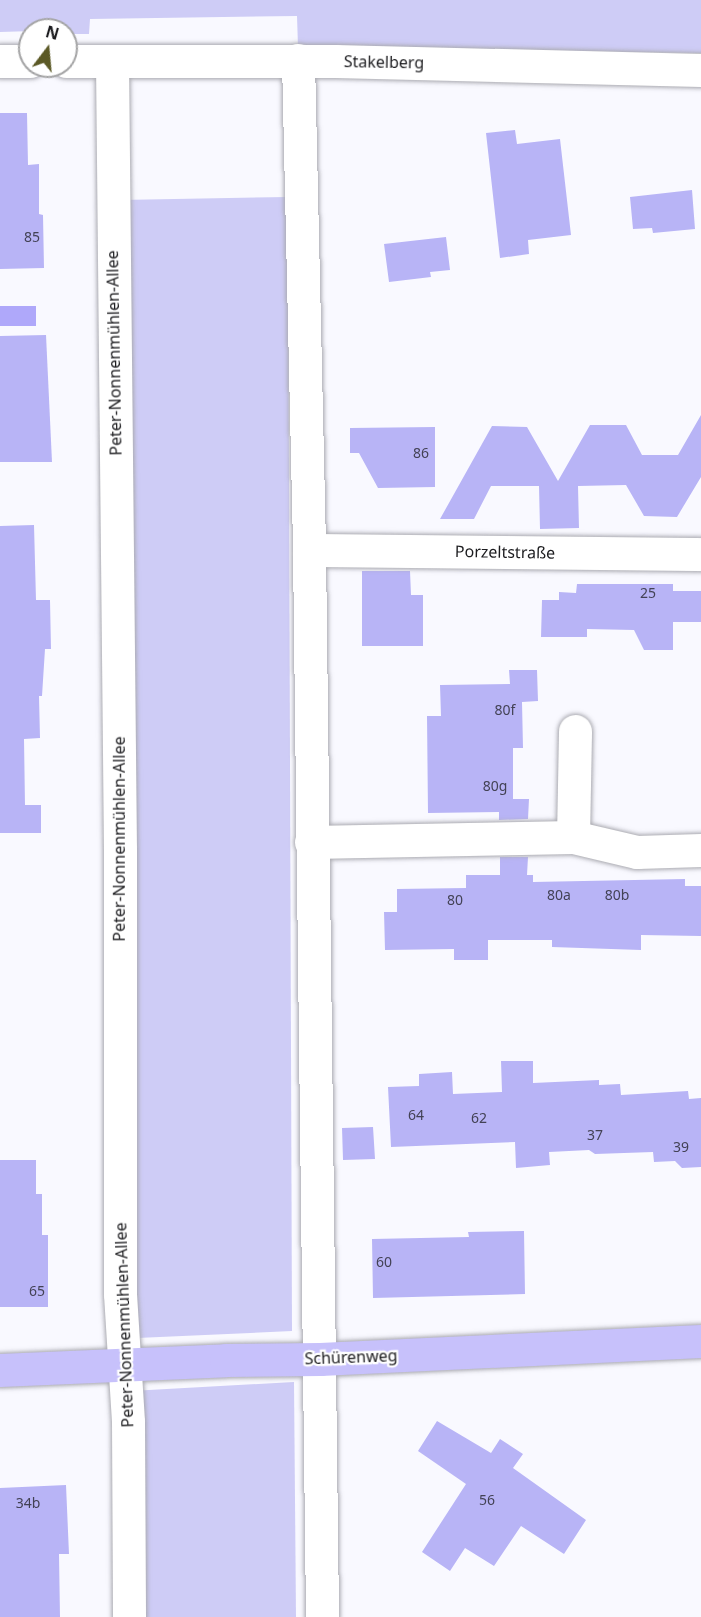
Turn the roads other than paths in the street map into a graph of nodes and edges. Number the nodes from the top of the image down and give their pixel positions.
1 (298, 60) junction
2 (0, 61) edge
3 (18, 61) edge
4 (78, 61) edge
5 (112, 61) junction
6 (701, 70) edge
7 (309, 550) junction
8 (701, 554) edge
9 (575, 731) dead end
10 (573, 837) junction
11 (311, 842) junction
12 (701, 850) edge
13 (701, 1341) edge
14 (320, 1359) junction
15 (124, 1363) junction
16 (0, 1370) edge
17 (129, 1617) edge
18 (322, 1617) edge

1 - 5 street, Stakelberg
1 - 6 street, Stakelberg
1 - 7 street
2 - 3 street
4 - 5 street, Stakelberg
5 - 15 street, Peter-Nonnenmühlen-Allee
7 - 8 street, Porzeltstraße
7 - 11 street
9 - 10 street
10 - 11 street
10 - 12 street
11 - 14 street
13 - 14 main road, Schürenweg
14 - 15 main road, Schürenweg
14 - 18 street
15 - 16 main road, Schürenweg
15 - 17 street, Peter-Nonnenmühlen-Allee

